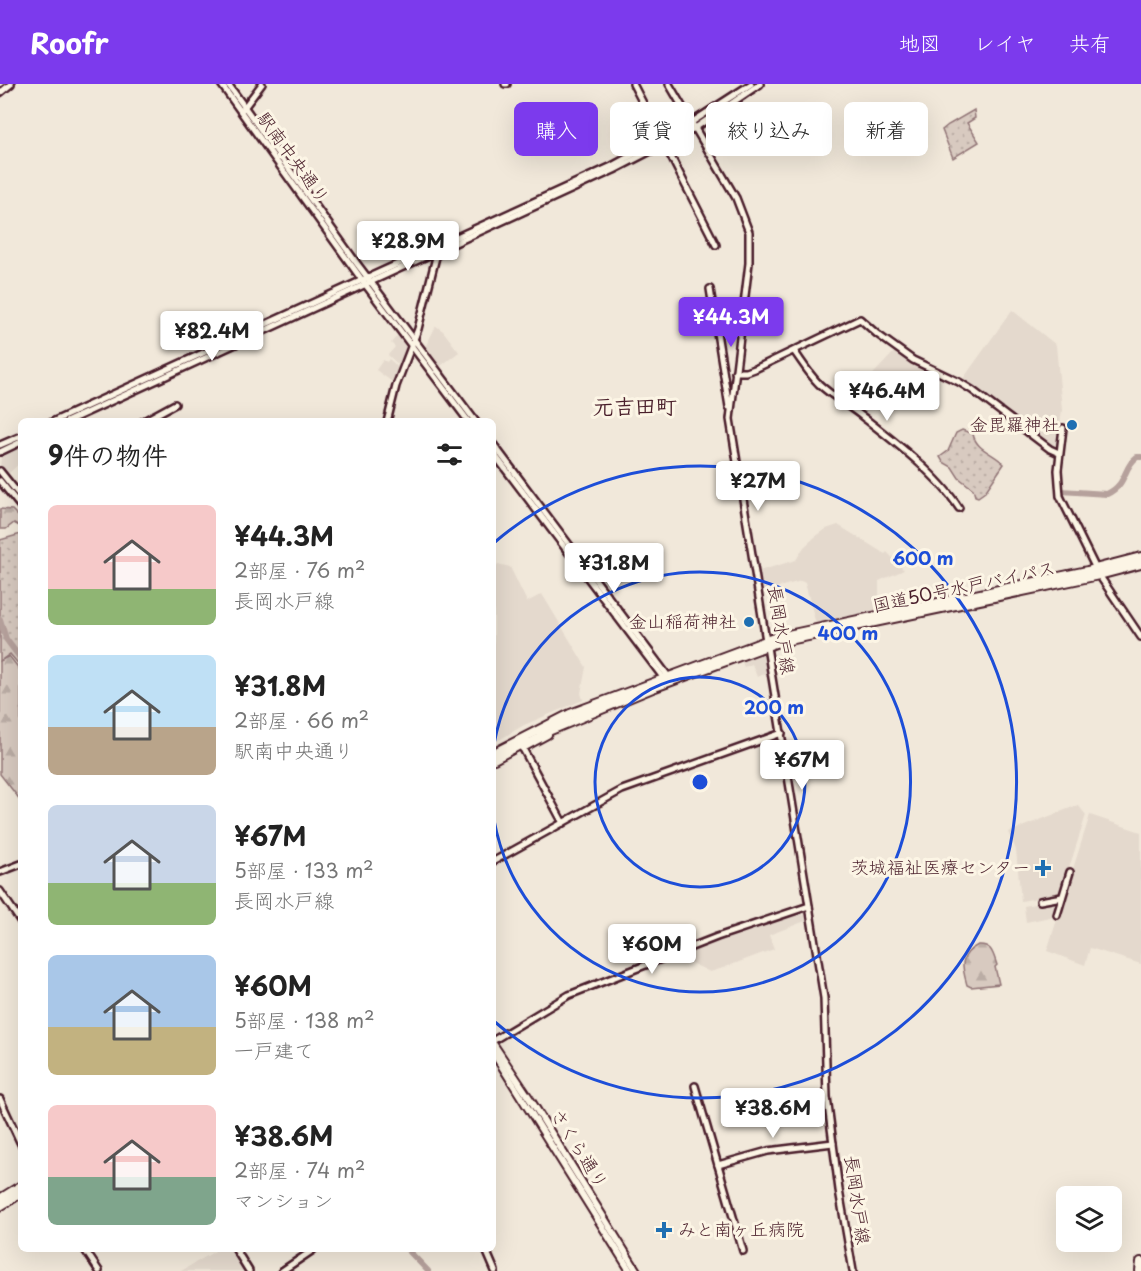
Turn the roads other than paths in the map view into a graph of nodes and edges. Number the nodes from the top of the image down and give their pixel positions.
1 (12, 84) edge
2 (221, 84) edge
3 (228, 84) edge
4 (262, 84) edge
5 (633, 84) edge
6 (669, 84) edge
7 (751, 84) edge
8 (759, 84) edge
9 (0, 93) edge
10 (642, 102) edge
11 (680, 102) edge
12 (243, 110) junction
13 (694, 124) edge
14 (694, 124) edge
15 (694, 127) edge
16 (634, 156) edge
17 (634, 156) edge
18 (670, 156) edge
19 (439, 245) junction
20 (716, 245) dead end
21 (437, 252) junction
22 (367, 281) junction
23 (710, 289) dead end
24 (412, 342) junction
25 (794, 351) junction
26 (735, 372) junction
27 (175, 404) dead end
28 (730, 411) junction
29 (61, 418) edge
30 (75, 418) edge
31 (149, 418) edge
32 (388, 418) edge
33 (466, 418) edge
34 (473, 418) edge
35 (1063, 428) dead end
36 (18, 437) edge
37 (18, 443) edge
38 (0, 445) edge
39 (496, 448) edge
40 (0, 452) edge
41 (1059, 453) junction
42 (496, 457) edge
43 (0, 471) edge
44 (0, 481) edge
45 (18, 493) edge
46 (18, 503) edge
47 (959, 508) dead end
48 (1141, 557) edge
49 (1141, 564) edge
50 (1098, 572) junction
51 (1141, 638) edge
52 (767, 643) junction
53 (666, 679) junction
54 (564, 720) junction
55 (782, 733) junction
56 (522, 747) junction
57 (496, 750) edge
58 (496, 758) edge
59 (496, 763) edge
60 (563, 823) junction
61 (496, 860) edge
62 (18, 865) edge
63 (0, 872) edge
64 (1070, 873) dead end
65 (0, 891) edge
66 (1062, 897) junction
67 (1040, 901) dead end
68 (809, 906) junction
69 (1057, 915) dead end
70 (18, 918) edge
71 (496, 1039) edge
72 (496, 1048) edge
73 (496, 1057) edge
74 (695, 1086) dead end
75 (0, 1099) edge
76 (18, 1138) edge
77 (833, 1143) junction
78 (718, 1165) junction
79 (18, 1188) edge
80 (18, 1195) edge
81 (0, 1199) edge
82 (0, 1206) edge
83 (743, 1251) dead end
84 (86, 1252) edge
85 (237, 1252) edge
86 (310, 1252) edge
87 (487, 1252) edge
88 (1141, 1262) edge
89 (99, 1271) edge
90 (249, 1271) edge
91 (282, 1271) edge
92 (495, 1271) edge
93 (630, 1271) edge
94 (637, 1271) edge
95 (853, 1271) edge
96 (1140, 1271) edge

1 - 9 street
2 - 12 street, 駅南中央通り
3 - 12 street, 駅南中央通り
4 - 12 street
5 - 10 street
6 - 11 street, 長岡水戸線
7 - 13 street
8 - 14 street
12 - 22 street, 駅南中央通り
15 - 26 street, 長岡水戸線
16 - 19 street
17 - 21 street
18 - 20 street
19 - 21 street
19 - 22 street
21 - 22 street
21 - 24 street
22 - 24 street, 駅南中央通り
22 - 29 street
22 - 30 street
23 - 28 street
24 - 32 street
24 - 33 street, 駅南中央通り
24 - 34 street, 駅南中央通り
25 - 26 street
25 - 41 street
25 - 47 street
26 - 28 street, 長岡水戸線
27 - 31 street
28 - 52 street, 長岡水戸線
35 - 41 street
36 - 38 street
37 - 40 street
39 - 53 street
41 - 50 street
42 - 53 street
43 - 45 street
44 - 46 street
48 - 50 highway, 国道50号水戸バイパス
49 - 50 highway, 国道50号水戸バイパス
50 - 51 street
50 - 52 highway, 国道50号水戸バイパス
52 - 53 highway, 国道50号水戸バイパス
52 - 55 street, 長岡水戸線
53 - 54 highway, 国道50号水戸バイパス
54 - 56 highway
54 - 57 highway
54 - 58 highway, 国道50号水戸バイパス
55 - 60 street
55 - 68 street, 長岡水戸線
56 - 59 highway
56 - 60 street
60 - 61 street
62 - 63 street
64 - 66 street
65 - 70 street
66 - 67 street
66 - 69 street
68 - 71 street
68 - 77 street, 長岡水戸線
72 - 94 main road, さくら通り
73 - 93 main road, さくら通り
74 - 78 street
75 - 76 street
77 - 78 street
77 - 95 street, 長岡水戸線
78 - 83 street
79 - 81 highway
80 - 82 highway
84 - 89 street
85 - 90 street
86 - 91 street
87 - 92 street
88 - 96 highway

